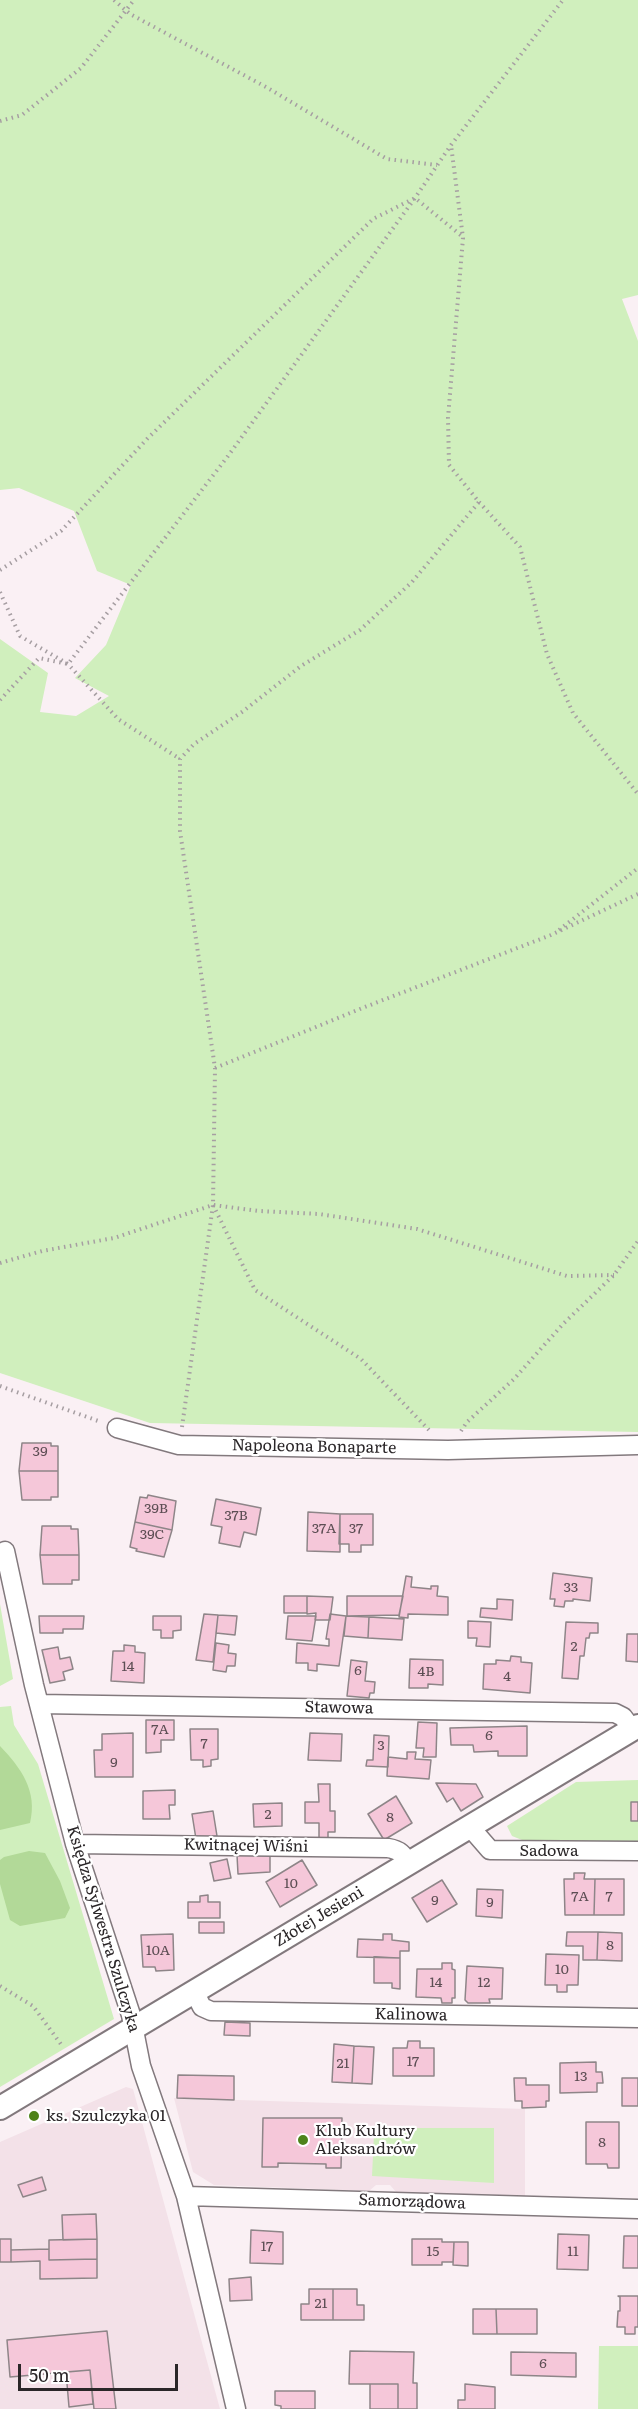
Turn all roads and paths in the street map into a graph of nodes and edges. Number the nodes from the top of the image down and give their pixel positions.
1 (114, 0) edge
2 (134, 0) edge
3 (563, 0) edge
4 (126, 10) junction
5 (0, 121) edge
6 (451, 145) junction
7 (437, 165) junction
8 (416, 198) junction
9 (463, 238) junction
10 (479, 502) junction
11 (0, 570) edge
12 (0, 592) edge
13 (68, 664) junction
14 (0, 700) edge
15 (180, 759) junction
16 (638, 794) edge
17 (638, 868) edge
18 (638, 894) edge
19 (551, 936) junction
20 (215, 1068) junction
21 (213, 1205) junction
22 (638, 1241) edge
23 (0, 1263) edge
24 (614, 1275) junction
25 (0, 1386) edge
26 (117, 1428) joint
27 (179, 1445) junction
28 (638, 1445) edge
29 (448, 1449) junction
30 (5, 1551) dead end
31 (39, 1704) junction
32 (635, 1728) edge
33 (470, 1827) junction
34 (75, 1844) junction
35 (638, 1851) edge
36 (409, 1864) junction
37 (0, 1986) edge
38 (194, 1991) junction
39 (638, 2018) edge
40 (134, 2027) junction
41 (67, 2053) dead end
42 (0, 2108) edge
43 (186, 2196) junction
44 (638, 2209) edge
45 (236, 2409) edge

1 - 4 path
2 - 4 path
3 - 6 path
4 - 5 path
4 - 7 path
6 - 7 path
6 - 9 path
7 - 8 path
8 - 9 path
8 - 11 path
8 - 13 path
9 - 10 path
10 - 15 path
10 - 16 path
12 - 13 path
13 - 14 path
13 - 15 path
15 - 20 path
17 - 19 path
18 - 19 path
19 - 20 path
20 - 21 path
21 - 23 path
21 - 24 path
21 - 27 path
21 - 29 path
22 - 24 path
24 - 29 path
25 - 26 path
26 - 27 street, Napoleona Bonaparte
27 - 29 street, Napoleona Bonaparte
28 - 29 street, Napoleona Bonaparte
30 - 31 street, Księdza Sylwestra Szulczyka
31 - 32 street, Stawowa
31 - 34 street, Księdza Sylwestra Szulczyka
32 - 33 street, Złotej Jesieni
33 - 35 street, Sadowa
33 - 36 street, Złotej Jesieni
34 - 36 street, Kwitnącej Wiśni
34 - 40 street, Księdza Sylwestra Szulczyka
36 - 38 street, Złotej Jesieni
37 - 41 path
38 - 39 street, Kalinowa
38 - 40 street, Złotej Jesieni
40 - 42 street, Złotej Jesieni
40 - 43 street, Księdza Sylwestra Szulczyka
43 - 44 street, Samorządowa
43 - 45 street, Księdza Sylwestra Szulczyka

